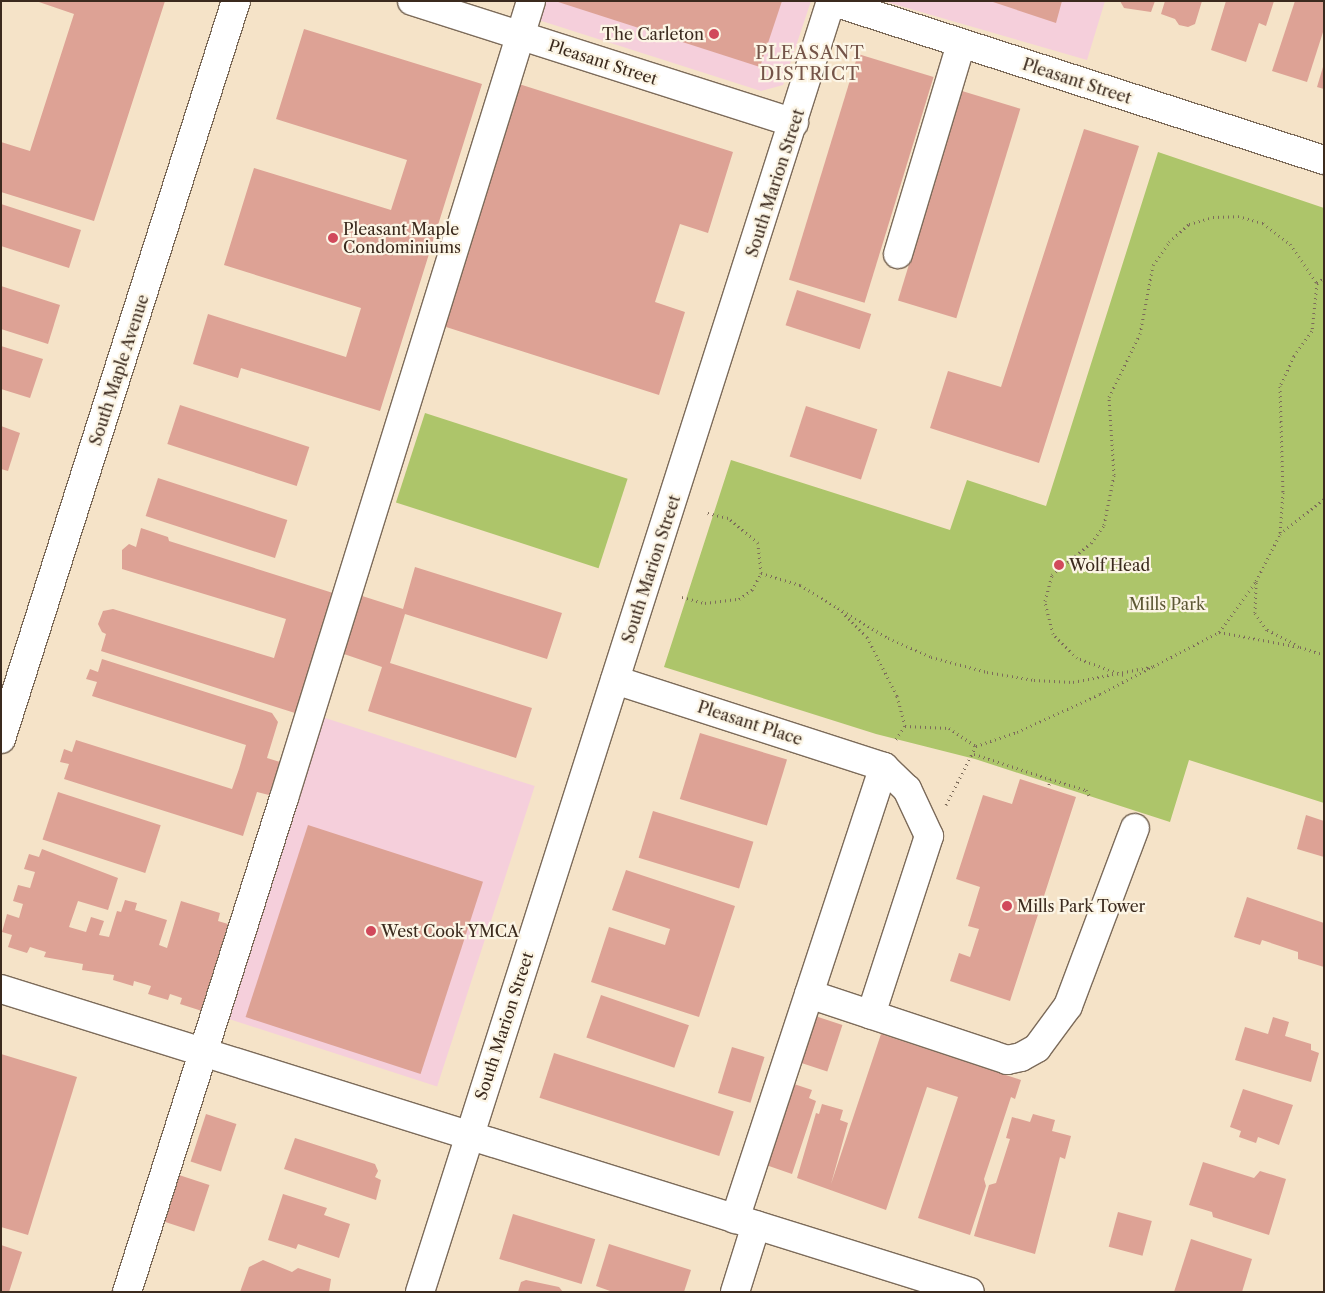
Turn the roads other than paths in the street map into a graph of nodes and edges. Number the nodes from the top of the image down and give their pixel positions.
1 (236, 1) edge
2 (412, 1) edge
3 (531, 1) edge
4 (831, 1) edge
5 (520, 35) junction
6 (961, 44) junction
7 (794, 123) junction
8 (1324, 160) edge
9 (898, 254) dead end
10 (615, 680) junction
11 (1, 739) edge
12 (888, 756) junction
13 (1135, 828) dead end
14 (1, 989) edge
15 (809, 994) junction
16 (871, 1015) junction
17 (203, 1052) junction
18 (469, 1135) junction
19 (746, 1222) junction
20 (127, 1292) edge
21 (420, 1292) edge
22 (735, 1292) edge
23 (970, 1292) edge

1 - 11 street, South Maple Avenue
2 - 5 street, Pleasant Street
3 - 5 street
4 - 6 street, Pleasant Street
4 - 7 street, South Marion Street
5 - 7 street, Pleasant Street
5 - 17 street
6 - 8 street, Pleasant Street
6 - 9 street
7 - 10 street, South Marion Street
10 - 12 street, Pleasant Place
10 - 18 street, South Marion Street
12 - 15 street
12 - 16 street
13 - 16 street
14 - 17 street
15 - 16 street
15 - 19 street
17 - 18 street
17 - 20 street
18 - 19 street
18 - 21 street, South Marion Street
19 - 22 street
19 - 23 street

